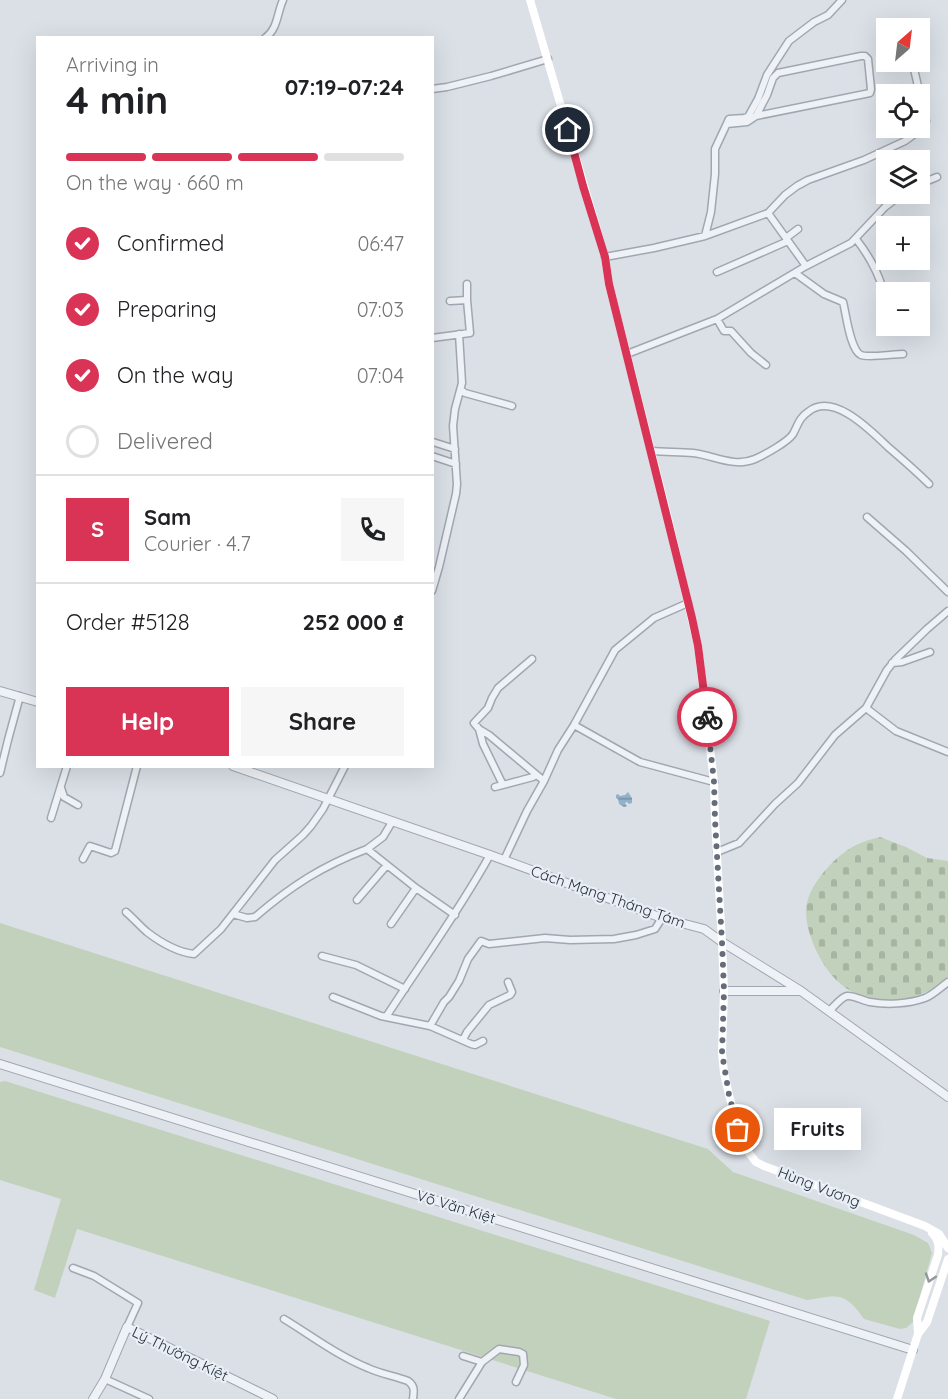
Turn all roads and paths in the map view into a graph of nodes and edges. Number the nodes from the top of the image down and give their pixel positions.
1 (283, 0) edge
2 (530, 0) edge
3 (842, 0) edge
4 (268, 36) edge
5 (548, 59) junction
6 (915, 72) edge
7 (434, 89) edge
8 (756, 116) junction
9 (727, 124) junction
10 (937, 177) dead end
11 (930, 180) edge
12 (889, 204) edge
13 (768, 213) junction
14 (798, 230) dead end
15 (705, 236) junction
16 (787, 239) junction
17 (856, 239) junction
18 (605, 257) junction
19 (806, 266) junction
20 (717, 272) dead end
21 (795, 273) junction
22 (880, 282) edge
23 (467, 284) dead end
24 (466, 300) junction
25 (450, 302) dead end
26 (717, 319) junction
27 (459, 334) junction
28 (434, 338) edge
29 (627, 354) junction
30 (903, 354) dead end
31 (766, 365) dead end
32 (461, 390) junction
33 (512, 406) dead end
34 (434, 442) edge
35 (454, 449) junction
36 (652, 451) junction
37 (434, 457) edge
38 (456, 464) junction
39 (929, 484) dead end
40 (867, 517) dead end
41 (434, 584) edge
42 (948, 592) edge
43 (688, 603) junction
44 (948, 611) edge
45 (930, 652) dead end
46 (532, 659) dead end
47 (892, 663) junction
48 (0, 691) edge
49 (20, 696) junction
50 (36, 701) edge
51 (866, 708) junction
52 (574, 725) junction
53 (479, 729) junction
54 (948, 752) edge
55 (66, 768) edge
56 (137, 768) edge
57 (239, 768) edge
58 (344, 768) edge
59 (0, 773) edge
60 (536, 775) junction
61 (544, 781) junction
62 (714, 782) junction
63 (503, 785) junction
64 (495, 787) dead end
65 (61, 788) junction
66 (328, 800) junction
67 (78, 805) dead end
68 (51, 818) dead end
69 (392, 822) junction
70 (367, 849) junction
71 (717, 852) junction
72 (490, 855) junction
73 (83, 859) dead end
74 (504, 860) junction
75 (387, 865) junction
76 (416, 888) junction
77 (357, 900) dead end
78 (126, 912) dead end
79 (233, 914) junction
80 (454, 915) junction
81 (662, 918) junction
82 (391, 924) dead end
83 (722, 942) junction
84 (322, 956) dead end
85 (508, 982) dead end
86 (948, 982) edge
87 (405, 989) junction
88 (724, 991) junction
89 (801, 992) junction
90 (333, 997) dead end
91 (830, 1011) junction
92 (386, 1017) junction
93 (430, 1026) junction
94 (463, 1041) junction
95 (483, 1041) dead end
96 (0, 1064) edge
97 (948, 1097) edge
98 (925, 1226) junction
99 (948, 1248) edge
100 (948, 1259) edge
101 (73, 1268) dead end
102 (284, 1318) dead end
103 (127, 1327) junction
104 (918, 1334) junction
105 (913, 1350) junction
106 (463, 1356) dead end
107 (482, 1362) junction
108 (105, 1379) junction
109 (516, 1382) dead end
110 (93, 1399) edge
111 (149, 1399) edge
112 (273, 1399) edge
113 (413, 1399) edge
114 (459, 1399) edge
115 (897, 1399) edge

1 - 4 street
2 - 5 main road, Hùng Vương
3 - 9 street
5 - 7 street
5 - 18 main road, Hùng Vương
6 - 13 street
8 - 8 street
8 - 9 street
9 - 15 street
10 - 11 street
12 - 17 street
13 - 15 street
13 - 16 street
14 - 16 street
15 - 18 street
16 - 19 street
16 - 20 street
17 - 19 street
17 - 22 street
18 - 29 main road, Hùng Vương
19 - 21 street
21 - 26 street
21 - 30 street
23 - 24 street
24 - 25 street
24 - 27 street
26 - 29 street
26 - 31 street
27 - 28 street
27 - 32 street
29 - 36 main road, Hùng Vương
32 - 33 street
32 - 35 street
34 - 35 street
35 - 38 street
36 - 39 street
36 - 43 main road, Hùng Vương
37 - 38 street
38 - 41 street
40 - 42 street
43 - 52 street
43 - 62 main road, Hùng Vương
44 - 47 street
45 - 47 street
46 - 53 street
47 - 51 street
48 - 49 street
49 - 50 street
49 - 59 street
51 - 54 street
51 - 71 street
52 - 61 street
52 - 62 street
53 - 60 street
53 - 63 street
55 - 65 street
56 - 73 street
57 - 66 street, Cách Mạng Tháng Tám
58 - 66 street
60 - 61 street
60 - 63 street
61 - 74 street
62 - 71 main road, Hùng Vương
63 - 64 street
65 - 67 street
65 - 68 street
66 - 69 street, Cách Mạng Tháng Tám
66 - 79 street
69 - 70 street
69 - 72 street, Cách Mạng Tháng Tám
70 - 75 street
70 - 79 street
71 - 83 main road, Hùng Vương
72 - 74 street, Cách Mạng Tháng Tám
72 - 80 street
74 - 81 street, Cách Mạng Tháng Tám
75 - 76 street
75 - 77 street
76 - 80 street
76 - 82 street
78 - 79 street
80 - 87 street
81 - 83 street, Cách Mạng Tháng Tám
81 - 93 street
83 - 88 main road, Hùng Vương
83 - 89 street, Cách Mạng Tháng Tám
84 - 87 street
85 - 94 street
86 - 91 street
87 - 92 street
88 - 89 street
88 - 98 main road, Hùng Vương
89 - 91 street, Cách Mạng Tháng Tám
90 - 92 street
91 - 97 street, Cách Mạng Tháng Tám
92 - 93 street
93 - 94 street
94 - 95 street
96 - 105 street, Võ Văn Kiệt
98 - 99 main road, Hùng Vương
98 -> 104 main road
100 - 104 main road
101 - 103 street
102 - 113 street
103 - 108 street, Lý Thường Kiệt
103 - 112 street, Lý Thường Kiệt
104 - 105 main road
105 - 115 main road
106 - 107 street
107 - 109 street
107 - 114 street
108 - 110 street, Lý Thường Kiệt
108 - 111 street

